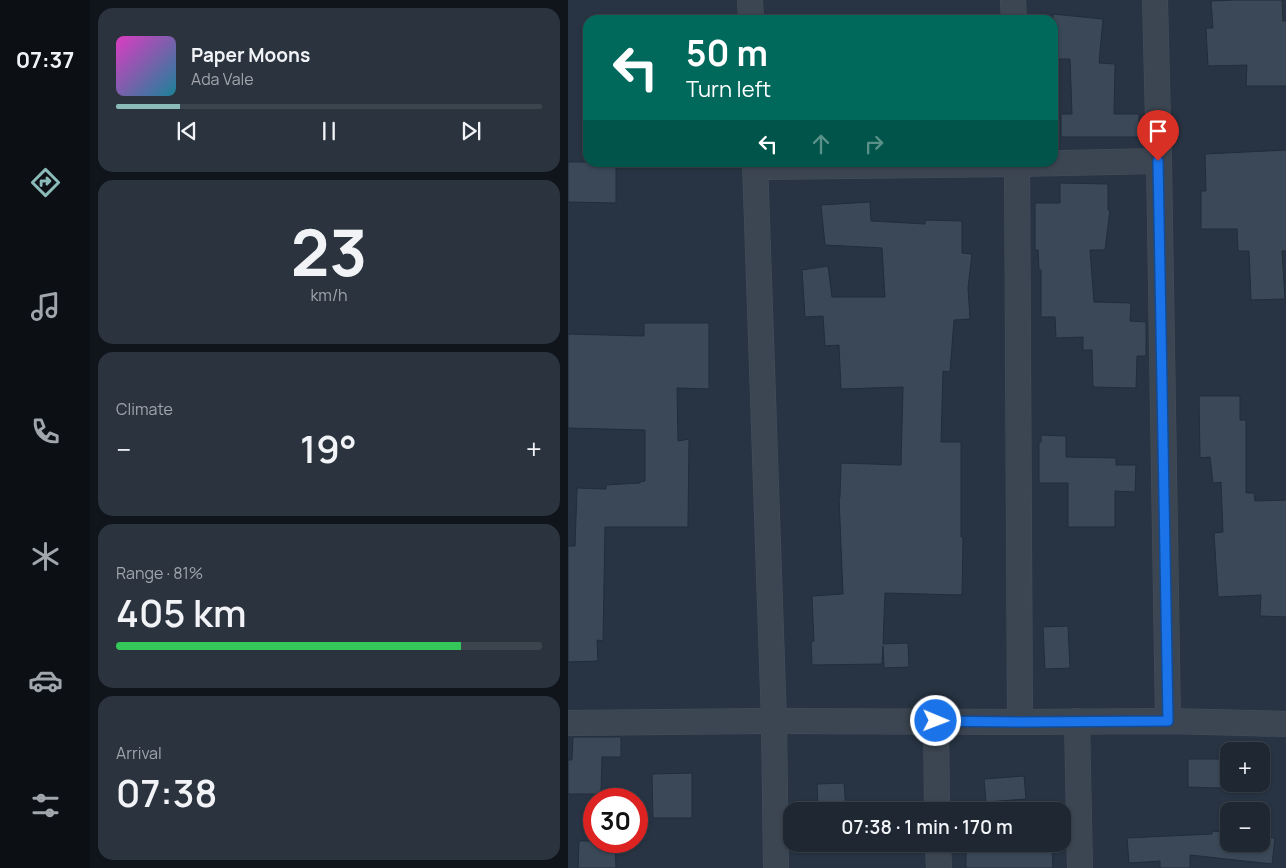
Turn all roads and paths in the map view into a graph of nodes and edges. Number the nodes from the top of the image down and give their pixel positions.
1 (750, 0) edge
2 (1013, 0) edge
3 (1154, 0) edge
4 (751, 15) edge
5 (1014, 15) edge
6 (1158, 161) junction
7 (1058, 162) edge
8 (755, 167) edge
9 (1017, 167) edge
10 (936, 721) junction
11 (1077, 721) junction
12 (1168, 721) junction
13 (774, 722) junction
14 (1020, 722) junction
15 (568, 723) edge
16 (1286, 724) edge
17 (938, 802) edge
18 (938, 852) edge
19 (776, 868) edge
20 (938, 868) edge
21 (1080, 868) edge

1 - 4 street
2 - 5 street
3 - 6 street
6 - 7 street
6 - 12 street
8 - 13 street
9 - 14 street
10 - 13 street
10 - 14 street
10 - 17 street
11 - 12 street
11 - 14 street
11 - 21 street
12 - 16 street
13 - 15 street
13 - 19 street
18 - 20 street

